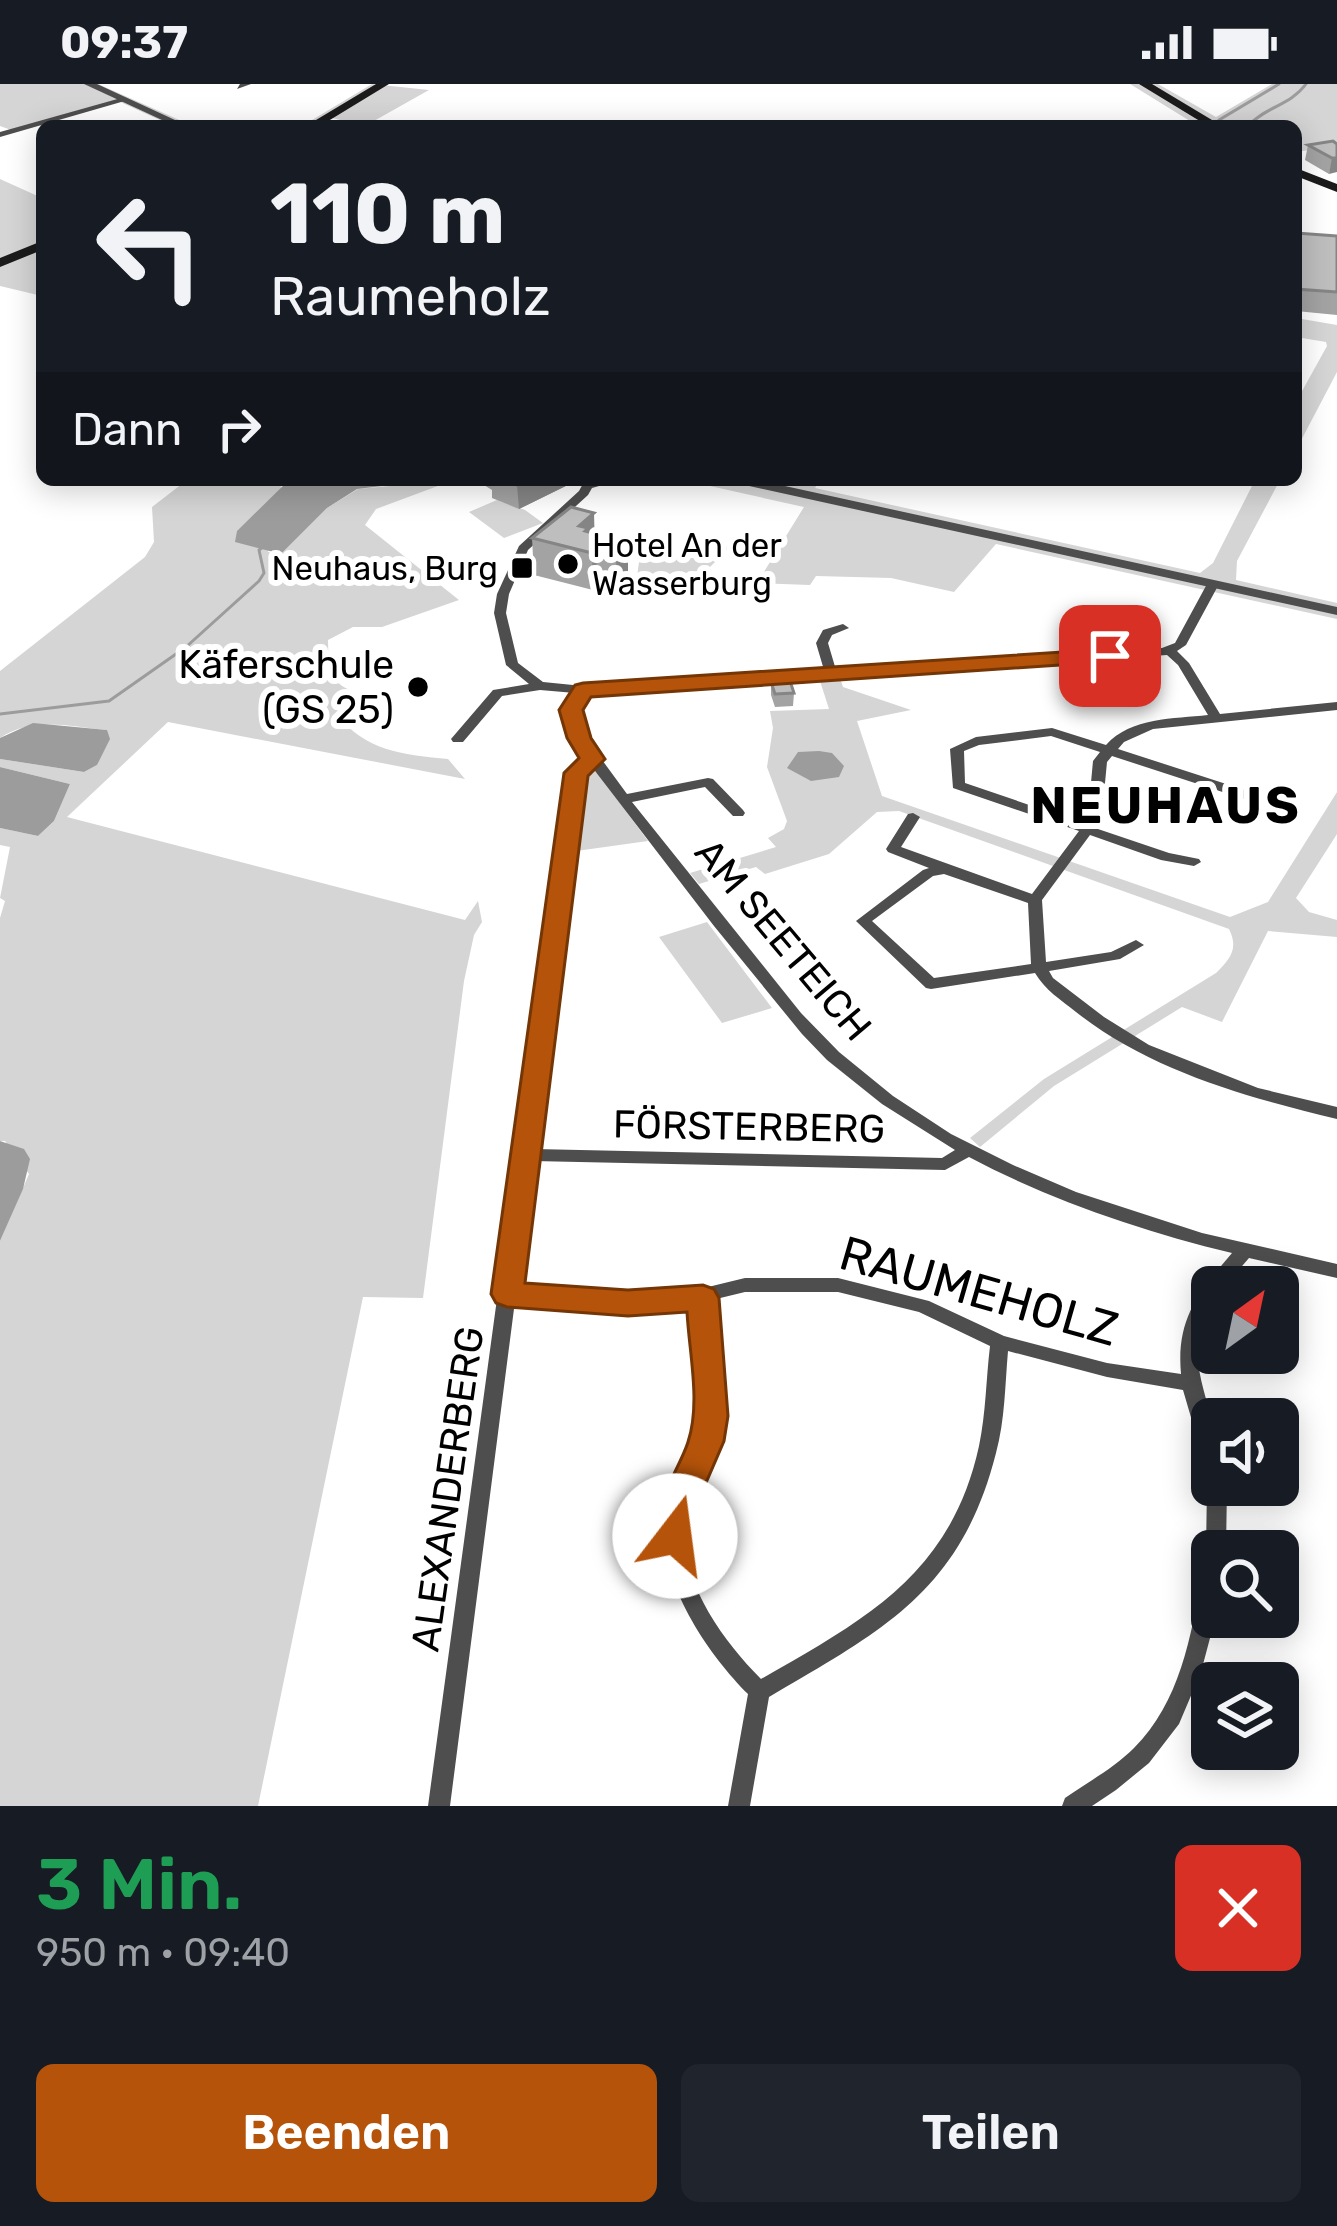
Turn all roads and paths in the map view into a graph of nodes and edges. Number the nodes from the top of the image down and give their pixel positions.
1 (89, 84) edge
2 (384, 84) edge
3 (1144, 84) edge
4 (124, 100) junction
5 (53, 120) edge
6 (169, 120) edge
7 (322, 120) edge
8 (1206, 120) edge
9 (36, 125) edge
10 (0, 135) edge
11 (1302, 174) edge
12 (1337, 188) edge
13 (36, 248) edge
14 (0, 263) edge
15 (587, 486) edge
16 (767, 486) edge
17 (1213, 584) junction
18 (1337, 611) edge
19 (843, 628) dead end
20 (1170, 651) junction
21 (515, 670) junction
22 (831, 674) junction
23 (543, 687) junction
24 (583, 690) junction
25 (498, 693) junction
26 (1337, 706) edge
27 (571, 710) junction
28 (1215, 716) junction
29 (458, 739) dead end
30 (1108, 751) junction
31 (592, 759) junction
32 (1249, 796) dead end
33 (625, 799) junction
34 (737, 813) dead end
35 (913, 817) dead end
36 (1087, 830) junction
37 (1194, 862) dead end
38 (944, 869) junction
39 (1035, 900) junction
40 (1136, 945) dead end
41 (1039, 968) junction
42 (1337, 1113) edge
43 (970, 1149) junction
44 (522, 1155) junction
45 (1244, 1252) junction
46 (1232, 1266) edge
47 (1337, 1271) edge
48 (507, 1294) junction
49 (703, 1298) junction
50 (1191, 1326) edge
51 (1000, 1342) junction
52 (1188, 1383) junction
53 (1193, 1398) edge
54 (1198, 1638) edge
55 (759, 1690) junction
56 (439, 1806) edge
57 (739, 1806) edge
58 (1073, 1806) edge

1 - 4 street
2 - 7 main road
3 - 8 main road
4 - 5 street
4 - 6 street
9 - 10 street
11 - 12 main road
13 - 14 main road
15 - 21 street
16 - 17 street
17 - 18 street
17 - 20 street
19 - 22 street
20 - 22 street
20 - 28 street
21 - 23 street, AM SEETEICH
21 - 25 street
22 - 24 street
23 - 24 street
23 - 25 street
23 - 27 street, AM SEETEICH
24 - 27 street
25 - 29 street
26 - 28 street
27 - 31 street, AM SEETEICH
28 - 30 street
30 - 32 street
30 - 36 street
30 - 36 street
31 - 33 street, AM SEETEICH
31 - 44 street, ALEXANDERBERG
33 - 34 street
33 - 43 street, AM SEETEICH
35 - 38 street
36 - 37 street
36 - 39 street
38 - 39 street
38 - 41 street
39 - 41 street
40 - 41 street
41 - 42 street
43 - 44 street, FÖRSTERBERG
43 - 45 street, AM SEETEICH
44 - 48 street, ALEXANDERBERG
45 - 46 street
45 - 47 street, AM SEETEICH
48 - 49 street, RAUMEHOLZ
48 - 56 street, ALEXANDERBERG
49 - 51 street, RAUMEHOLZ
49 - 55 street
50 - 52 street
51 - 52 street, RAUMEHOLZ
51 - 55 street
52 - 53 street
54 - 58 street
55 - 57 street

